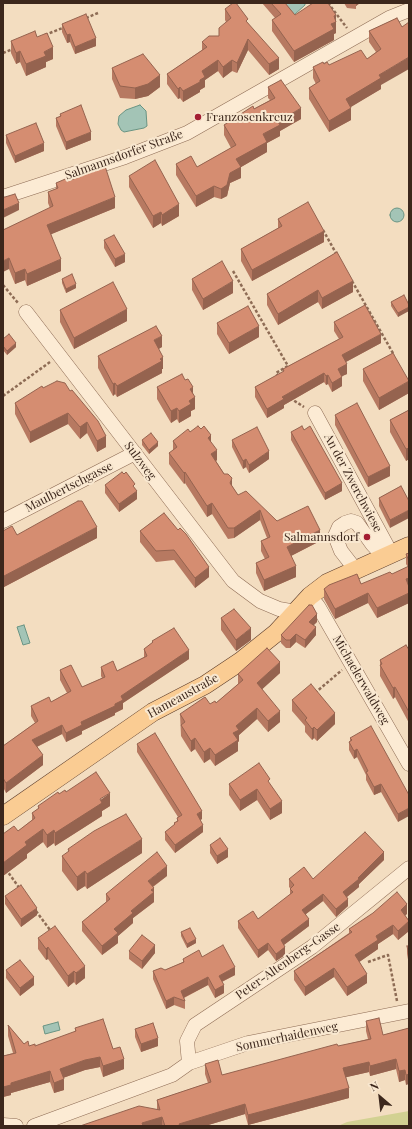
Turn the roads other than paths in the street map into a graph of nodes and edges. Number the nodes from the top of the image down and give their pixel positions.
1 (409, 10) edge
2 (3, 197) edge
3 (26, 312) road end
4 (315, 413) road end
5 (135, 453) junction
6 (3, 521) edge
7 (409, 546) edge
8 (387, 554) junction
9 (355, 569) junction
10 (310, 596) junction
11 (296, 612) junction
12 (409, 764) edge
13 (3, 816) edge
14 (409, 868) edge
15 (404, 1012) edge
16 (189, 1063) junction
17 (3, 1125) edge
18 (16, 1126) edge
19 (34, 1126) edge

1 - 2 street, Salmannsdorfer Straße
3 - 5 street, Sulzweg
4 - 8 street, An der Zwerchwiese
5 - 6 street, Maulbertschgasse
5 - 11 street, Sulzweg
7 - 8 main road, Hameaustraße
8 - 9 main road, Hameaustraße
8 - 9 street
9 - 10 main road, Hameaustraße
10 - 11 main road, Hameaustraße
10 - 12 street, Michaelerwaldweg
11 - 13 main road, Hameaustraße
14 - 16 street, Peter-Altenberg-Gasse
15 - 16 street, Sommerhaidenweg
16 - 19 street, Sommerhaidenweg
17 - 18 street

